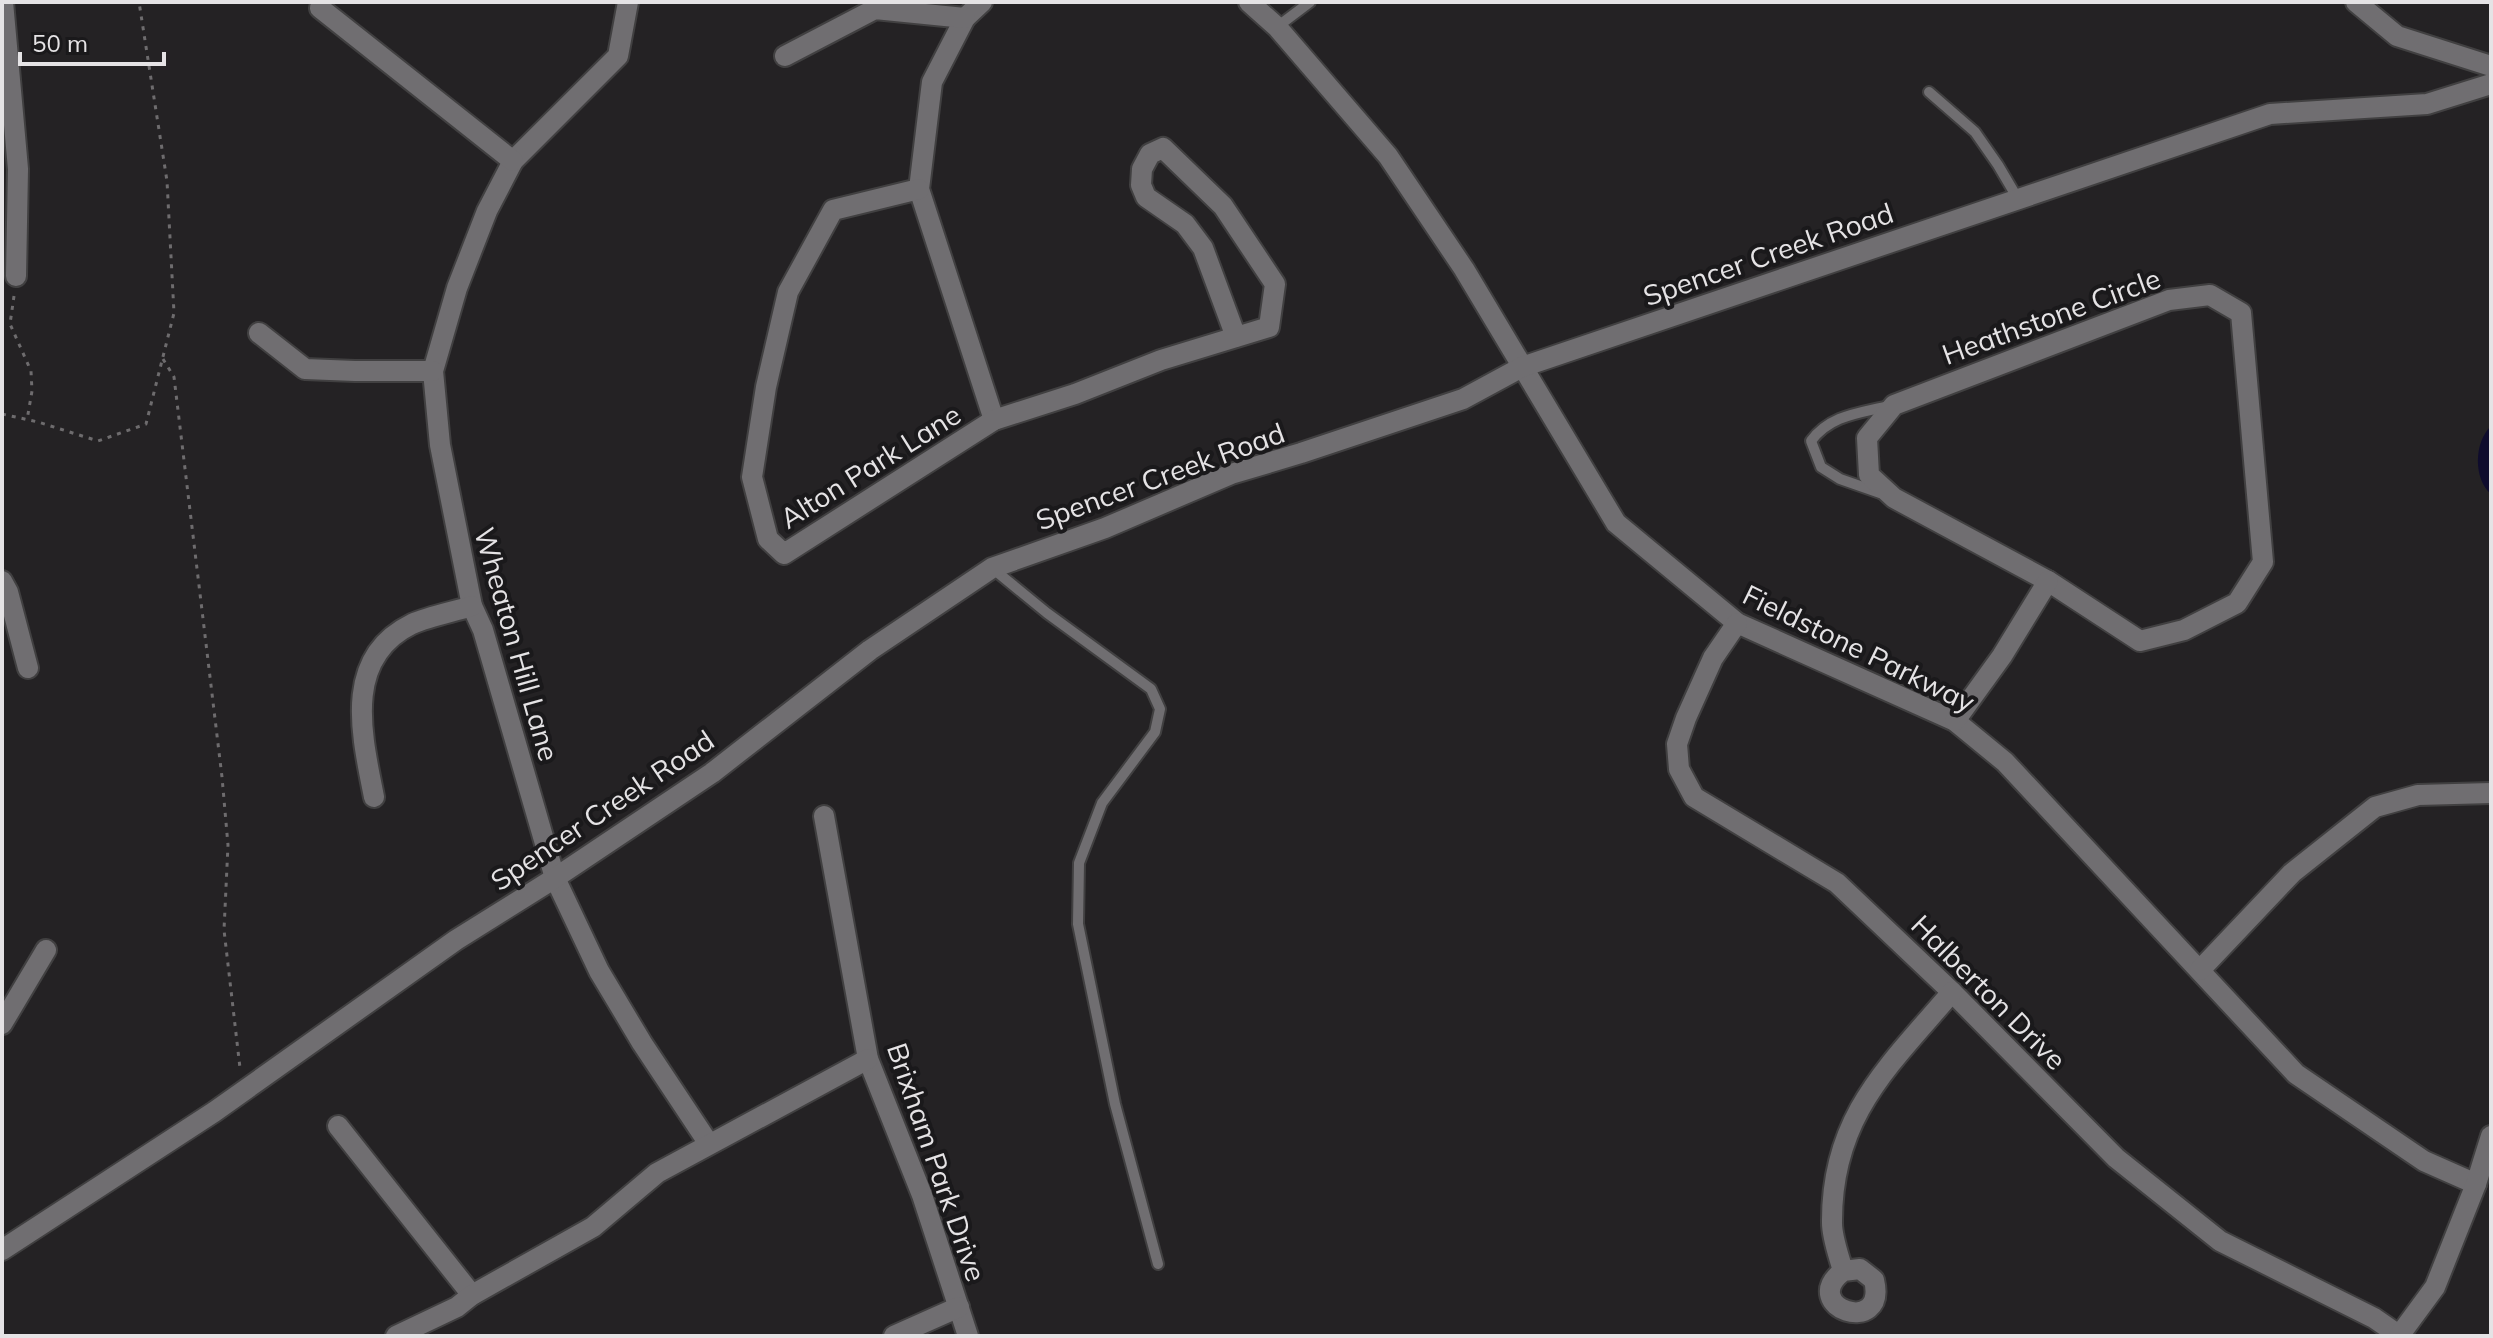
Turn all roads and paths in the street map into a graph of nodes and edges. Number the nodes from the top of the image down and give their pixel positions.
1 (3, 2) edge
2 (139, 2) edge
3 (628, 2) edge
4 (982, 2) edge
5 (1249, 2) edge
6 (1310, 2) edge
7 (2356, 2) edge
8 (320, 8) dead end
9 (965, 18) junction
10 (1277, 27) junction
11 (785, 56) dead end
12 (2491, 66) edge
13 (2491, 84) edge
14 (1929, 92) dead end
15 (513, 161) junction
16 (919, 189) junction
17 (2018, 199) junction
18 (16, 276) joint
19 (259, 333) dead end
20 (1236, 337) junction
21 (163, 359) junction
22 (1522, 367) junction
23 (433, 371) junction
24 (1894, 405) junction
25 (2, 414) edge
26 (27, 420) junction
27 (994, 420) junction
28 (1894, 498) junction
29 (992, 568) junction
30 (2, 581) edge
31 (2048, 581) junction
32 (472, 606) junction
33 (1737, 623) junction
34 (28, 668) dead end
35 (1955, 721) junction
36 (2491, 793) edge
37 (374, 797) dead end
38 (824, 816) dead end
39 (555, 878) junction
40 (46, 950) dead end
41 (2200, 970) junction
42 (1952, 992) junction
43 (2, 1024) edge
44 (868, 1059) junction
45 (243, 1091) junction
46 (338, 1126) dead end
47 (2491, 1136) edge
48 (709, 1144) junction
49 (2476, 1184) junction
50 (2, 1250) edge
51 (1158, 1264) dead end
52 (1843, 1271) dead end
53 (472, 1295) junction
54 (959, 1307) junction
55 (396, 1336) edge
56 (894, 1336) edge
57 (968, 1336) edge
58 (2400, 1336) edge

1 - 18 street
2 - 21 path
3 - 15 street, Wheaton Hill Lane
4 - 9 street
5 - 10 street, Fieldstone Parkway
6 - 10 lane
7 - 12 street
8 - 15 street
9 - 11 street
9 - 16 street
10 - 22 street, Fieldstone Parkway
13 - 17 street, Spencer Creek Road
14 - 17 lane
15 - 23 street, Wheaton Hill Lane
16 - 27 street
16 - 27 street, Alton Park Lane
17 - 22 street, Spencer Creek Road
18 - 26 path
19 - 23 street
20 - 20 street, Alton Park Lane
20 - 27 street, Alton Park Lane
21 - 26 path
21 - 45 path
22 - 29 street, Spencer Creek Road
22 - 33 street, Fieldstone Parkway
23 - 32 street, Wheaton Hill Lane
24 - 28 street, Heathstone Circle
24 - 28 lane
24 - 31 street, Heathstone Circle
25 - 26 path
28 - 31 street, Heathstone Circle
29 - 39 street, Spencer Creek Road
29 - 51 lane
30 - 34 street
31 - 35 street
32 - 37 street
32 - 39 street, Wheaton Hill Lane
33 - 35 street, Fieldstone Parkway
33 - 42 street, Halberton Drive
35 - 41 street, Fieldstone Parkway
36 - 41 street
38 - 44 street, Brixham Park Drive
39 - 45 street, Spencer Creek Road
39 - 48 street, Wheaton Hill Lane
40 - 43 street
41 - 49 street, Fieldstone Parkway
42 - 52 street
42 - 58 street, Halberton Drive
44 - 48 street
44 - 54 street, Brixham Park Drive
45 - 50 street, Spencer Creek Road
46 - 53 street
47 - 49 street
48 - 53 street
49 - 58 street
53 - 55 street
54 - 56 street
54 - 57 street, Brixham Park Drive

